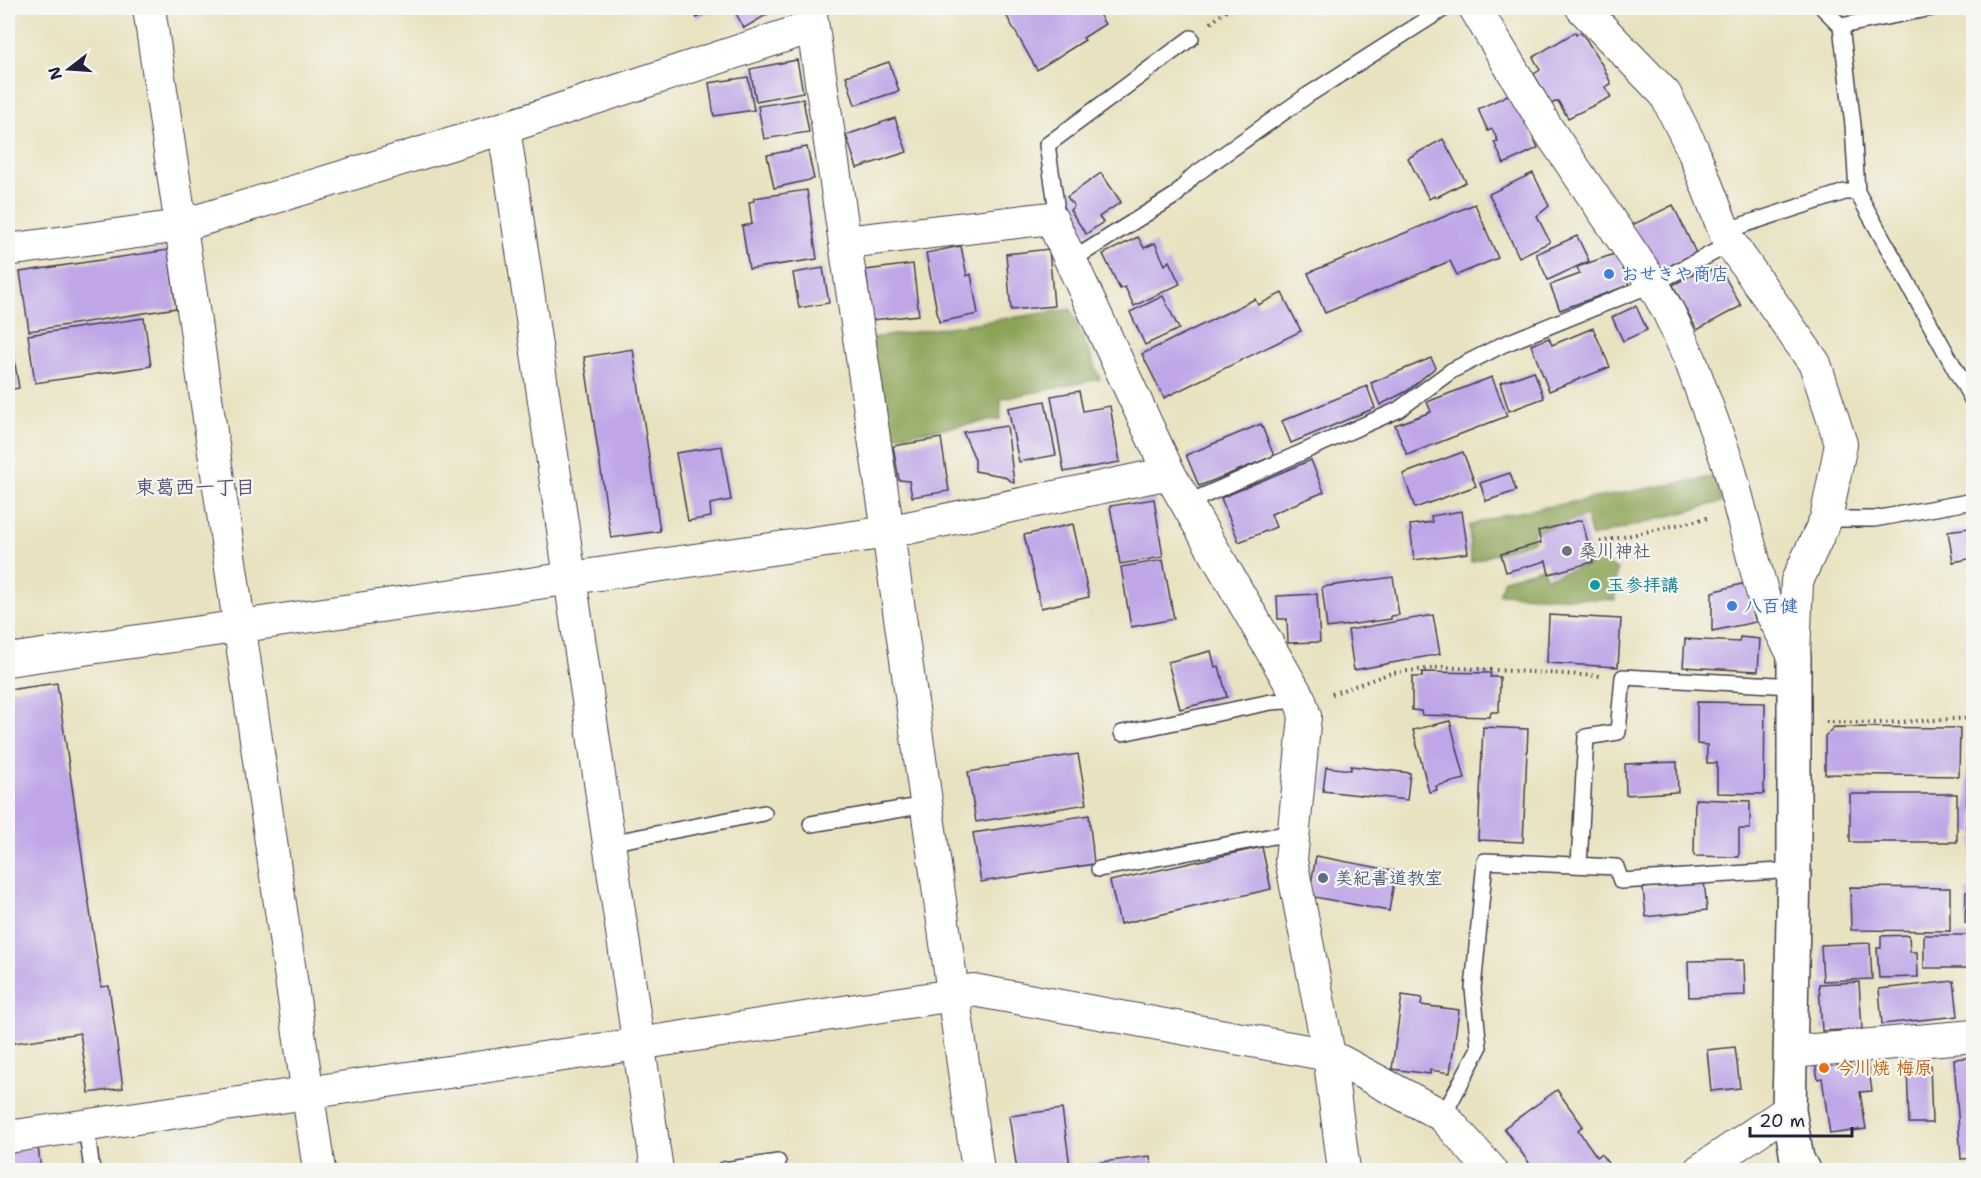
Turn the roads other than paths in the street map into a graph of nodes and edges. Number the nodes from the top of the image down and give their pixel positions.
1 (149, 8) edge
2 (1445, 8) edge
3 (1475, 8) edge
4 (1582, 8) edge
5 (1823, 8) edge
6 (1932, 8) edge
7 (811, 17) edge
8 (1841, 26) junction
9 (1191, 38) dead end
10 (504, 128) junction
11 (1857, 192) junction
12 (1052, 218) junction
13 (180, 226) junction
14 (1727, 238) junction
15 (846, 242) junction
16 (8, 250) edge
17 (1072, 260) junction
18 (1653, 284) junction
19 (1974, 403) edge
20 (1169, 473) junction
21 (1974, 501) edge
22 (1186, 503) junction
23 (1826, 519) junction
24 (888, 532) junction
25 (569, 579) junction
26 (239, 628) junction
27 (8, 660) edge
28 (1794, 671) junction
29 (1300, 700) junction
30 (1122, 733) dead end
31 (926, 805) junction
32 (764, 813) dead end
33 (811, 824) dead end
34 (1295, 832) junction
35 (609, 843) junction
36 (1579, 866) junction
37 (1099, 869) dead end
38 (1794, 870) junction
39 (953, 995) junction
40 (1974, 1036) edge
41 (638, 1044) junction
42 (1791, 1052) junction
43 (1329, 1055) junction
44 (308, 1093) junction
45 (1789, 1110) junction
46 (1443, 1116) junction
47 (86, 1126) junction
48 (8, 1137) edge
49 (778, 1162) dead end
50 (92, 1170) edge
51 (319, 1170) edge
52 (657, 1170) edge
53 (723, 1170) edge
54 (978, 1170) edge
55 (1344, 1170) edge
56 (1491, 1170) edge
57 (1700, 1170) edge
58 (1803, 1170) edge

1 - 13 street
2 - 17 lane
3 - 18 street
4 - 14 street
5 - 8 lane
6 - 8 lane
7 - 10 street
7 - 15 street
8 - 11 lane
9 - 12 lane
10 - 13 street
10 - 25 street
11 - 14 lane
11 - 19 lane
12 - 15 street
12 - 17 street
13 - 16 street
13 - 26 street
14 - 18 lane
14 - 23 street
15 - 24 street
17 - 20 street
18 - 22 lane
18 - 28 street
20 - 22 street
20 - 24 street
21 - 23 lane
22 - 29 street
23 - 28 street
24 - 25 street
24 - 31 street
25 - 26 street
25 - 35 street
26 - 27 street
26 - 44 street
28 - 36 lane
28 - 38 street
29 - 30 lane
29 - 34 street
31 - 33 lane
31 - 39 street
32 - 35 lane
34 - 37 lane
34 - 43 street
35 - 41 street
36 - 38 lane
36 - 46 lane
38 - 42 street
39 - 41 street
39 - 43 street
39 - 54 street
40 - 42 street
41 - 44 street
41 - 52 street
42 - 45 street
43 - 46 street
43 - 55 street
44 - 47 street
44 - 51 street
45 - 57 street
45 - 58 street
46 - 56 street
47 - 48 street
47 - 50 lane
49 - 53 lane

